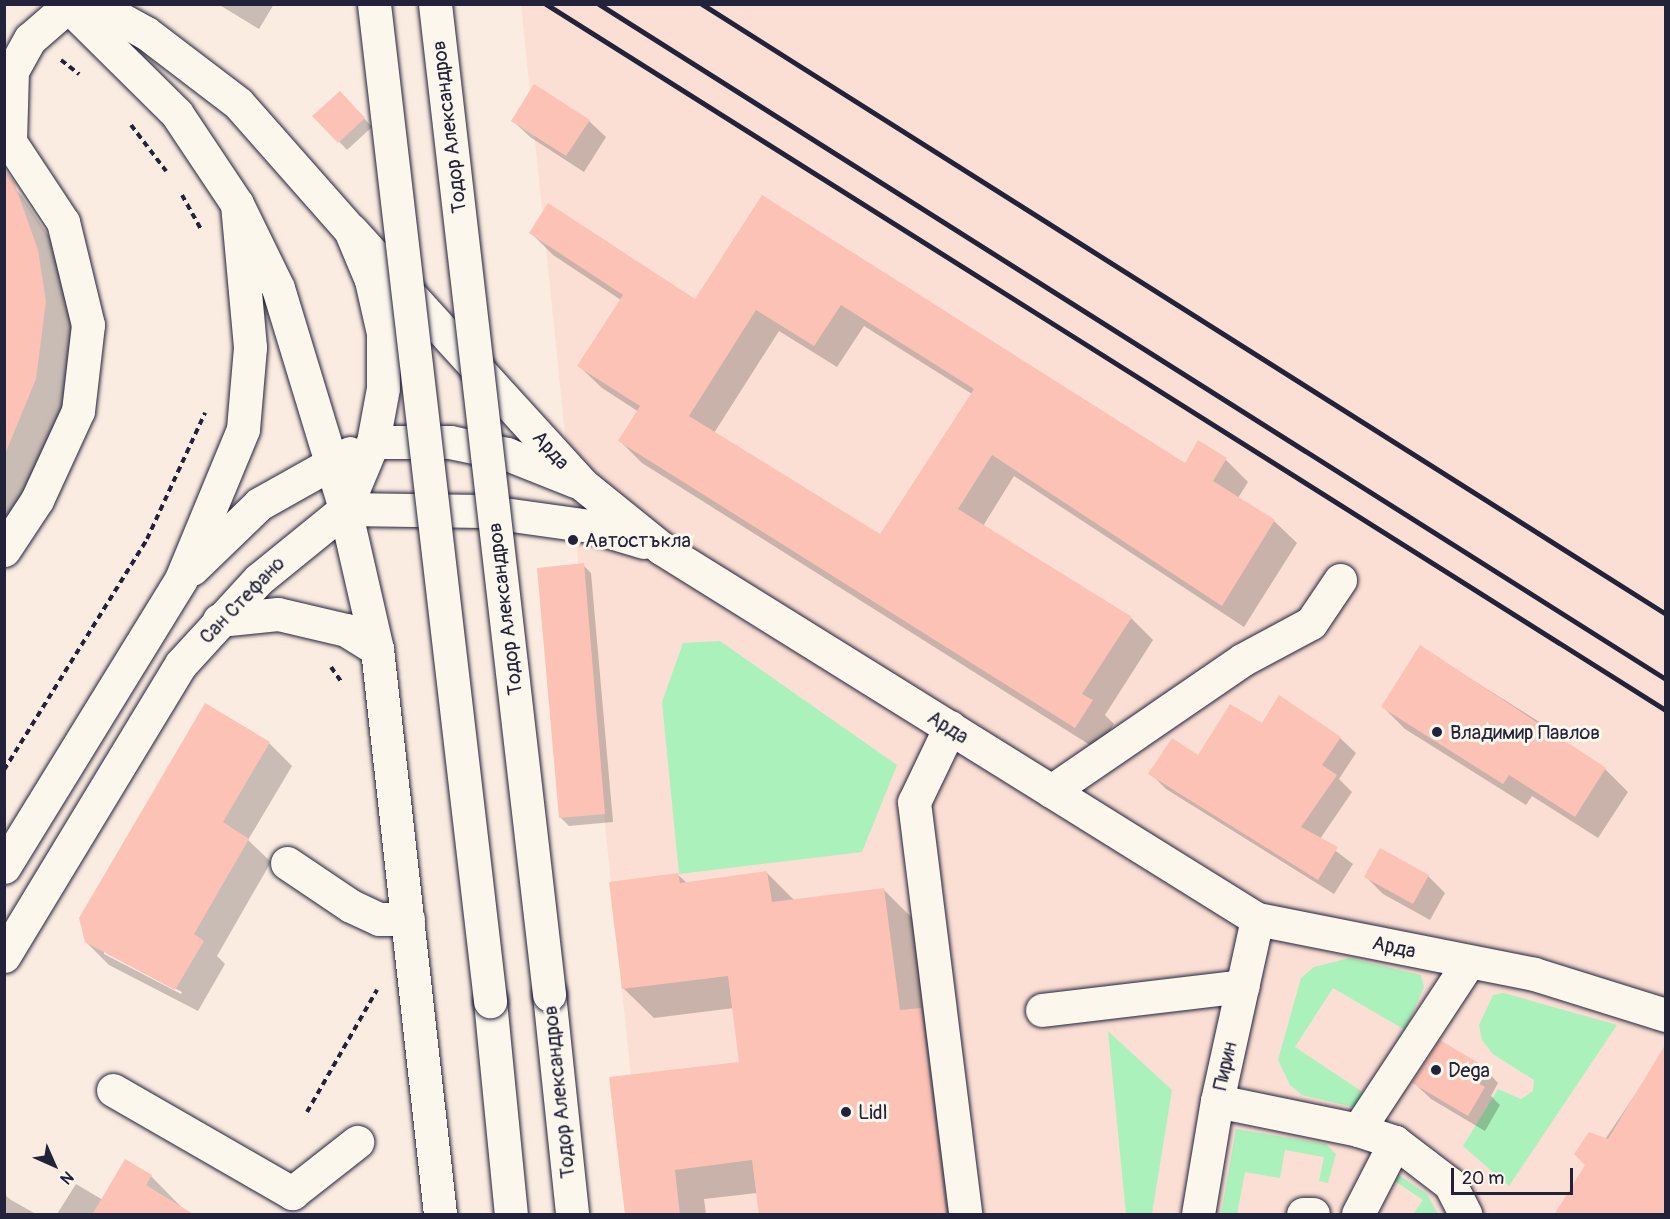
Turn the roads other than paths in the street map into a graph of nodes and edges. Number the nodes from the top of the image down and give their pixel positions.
1 (374, 4) edge
2 (435, 4) edge
3 (76, 5) edge
4 (237, 204) junction
5 (351, 230) junction
6 (373, 442) junction
7 (331, 462) junction
8 (582, 484) junction
9 (345, 509) junction
10 (661, 548) junction
11 (4, 550) edge
12 (182, 579) junction
13 (1340, 579) dead end
14 (219, 620) junction
15 (377, 649) junction
16 (950, 727) junction
17 (1051, 791) junction
18 (287, 863) dead end
19 (4, 867) edge
20 (408, 919) junction
21 (1257, 920) junction
22 (4, 956) edge
23 (1468, 963) junction
24 (1243, 986) junction
25 (1042, 1010) dead end
26 (1665, 1015) edge
27 (113, 1090) dead end
28 (1217, 1101) junction
29 (1358, 1130) junction
30 (357, 1142) dead end
31 (1395, 1142) junction
32 (440, 1215) edge
33 (511, 1215) edge
34 (572, 1215) edge
35 (965, 1215) edge
36 (1198, 1215) edge
37 (1303, 1215) edge
38 (1313, 1215) edge
39 (1358, 1215) edge
40 (1465, 1215) edge

1 - 33 main road, bridge
2 - 34 main road, Тодор Александров, bridge
3 - 4 main road
3 - 5 main road, Арда
3 - 11 main road
4 - 7 main road
4 - 12 main road
5 - 6 main road
5 - 8 main road, Арда
6 - 7 main road
6 - 8 main road
6 - 9 main road
7 - 9 main road
7 - 12 main road
8 - 10 main road, Арда
9 - 10 main road
9 - 14 main road, Сан Стефано
9 - 15 main road
10 - 16 main road, Арда
12 - 19 main road
13 - 17 main road
14 - 15 main road
14 - 22 main road, Сан Стефано
15 - 20 main road
16 - 17 main road, Арда
16 - 35 main road
17 - 21 main road, Арда
18 - 20 main road
20 - 32 main road
21 - 23 main road, Арда
21 - 24 main road, Пирин
23 - 26 main road, Арда
23 - 29 main road
24 - 25 main road
24 - 28 main road, Пирин
27 - 30 main road
28 - 29 main road
28 - 36 main road, Пирин
29 - 31 main road
31 - 39 main road
31 - 40 main road
37 - 38 main road

